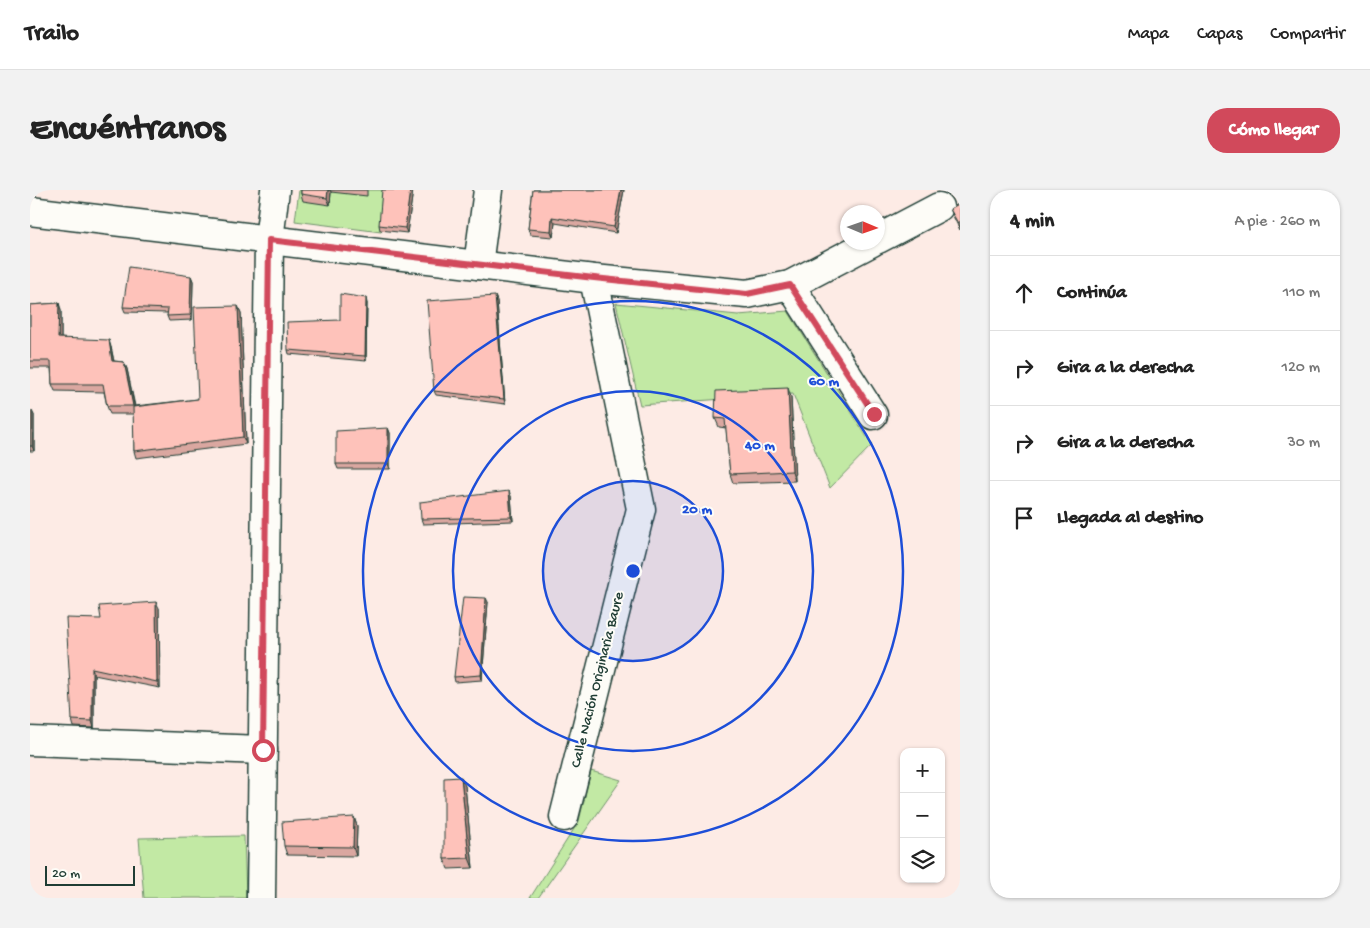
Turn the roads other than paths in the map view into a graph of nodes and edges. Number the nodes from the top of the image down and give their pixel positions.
1 (275, 190) edge
2 (488, 190) edge
3 (939, 207) dead end
4 (30, 211) edge
5 (885, 235) edge
6 (269, 240) junction
7 (857, 250) edge
8 (478, 265) junction
9 (594, 278) junction
10 (790, 285) junction
11 (874, 414) dead end
12 (30, 741) edge
13 (263, 750) junction
14 (564, 817) dead end
15 (261, 898) edge

1 - 6 street
2 - 8 street
3 - 5 street
4 - 6 street
6 - 8 street
6 - 13 street
7 - 10 street
8 - 9 street
9 - 10 street
9 - 14 street, Calle Nación Originaria Baure
10 - 11 street
12 - 13 street
13 - 15 street

